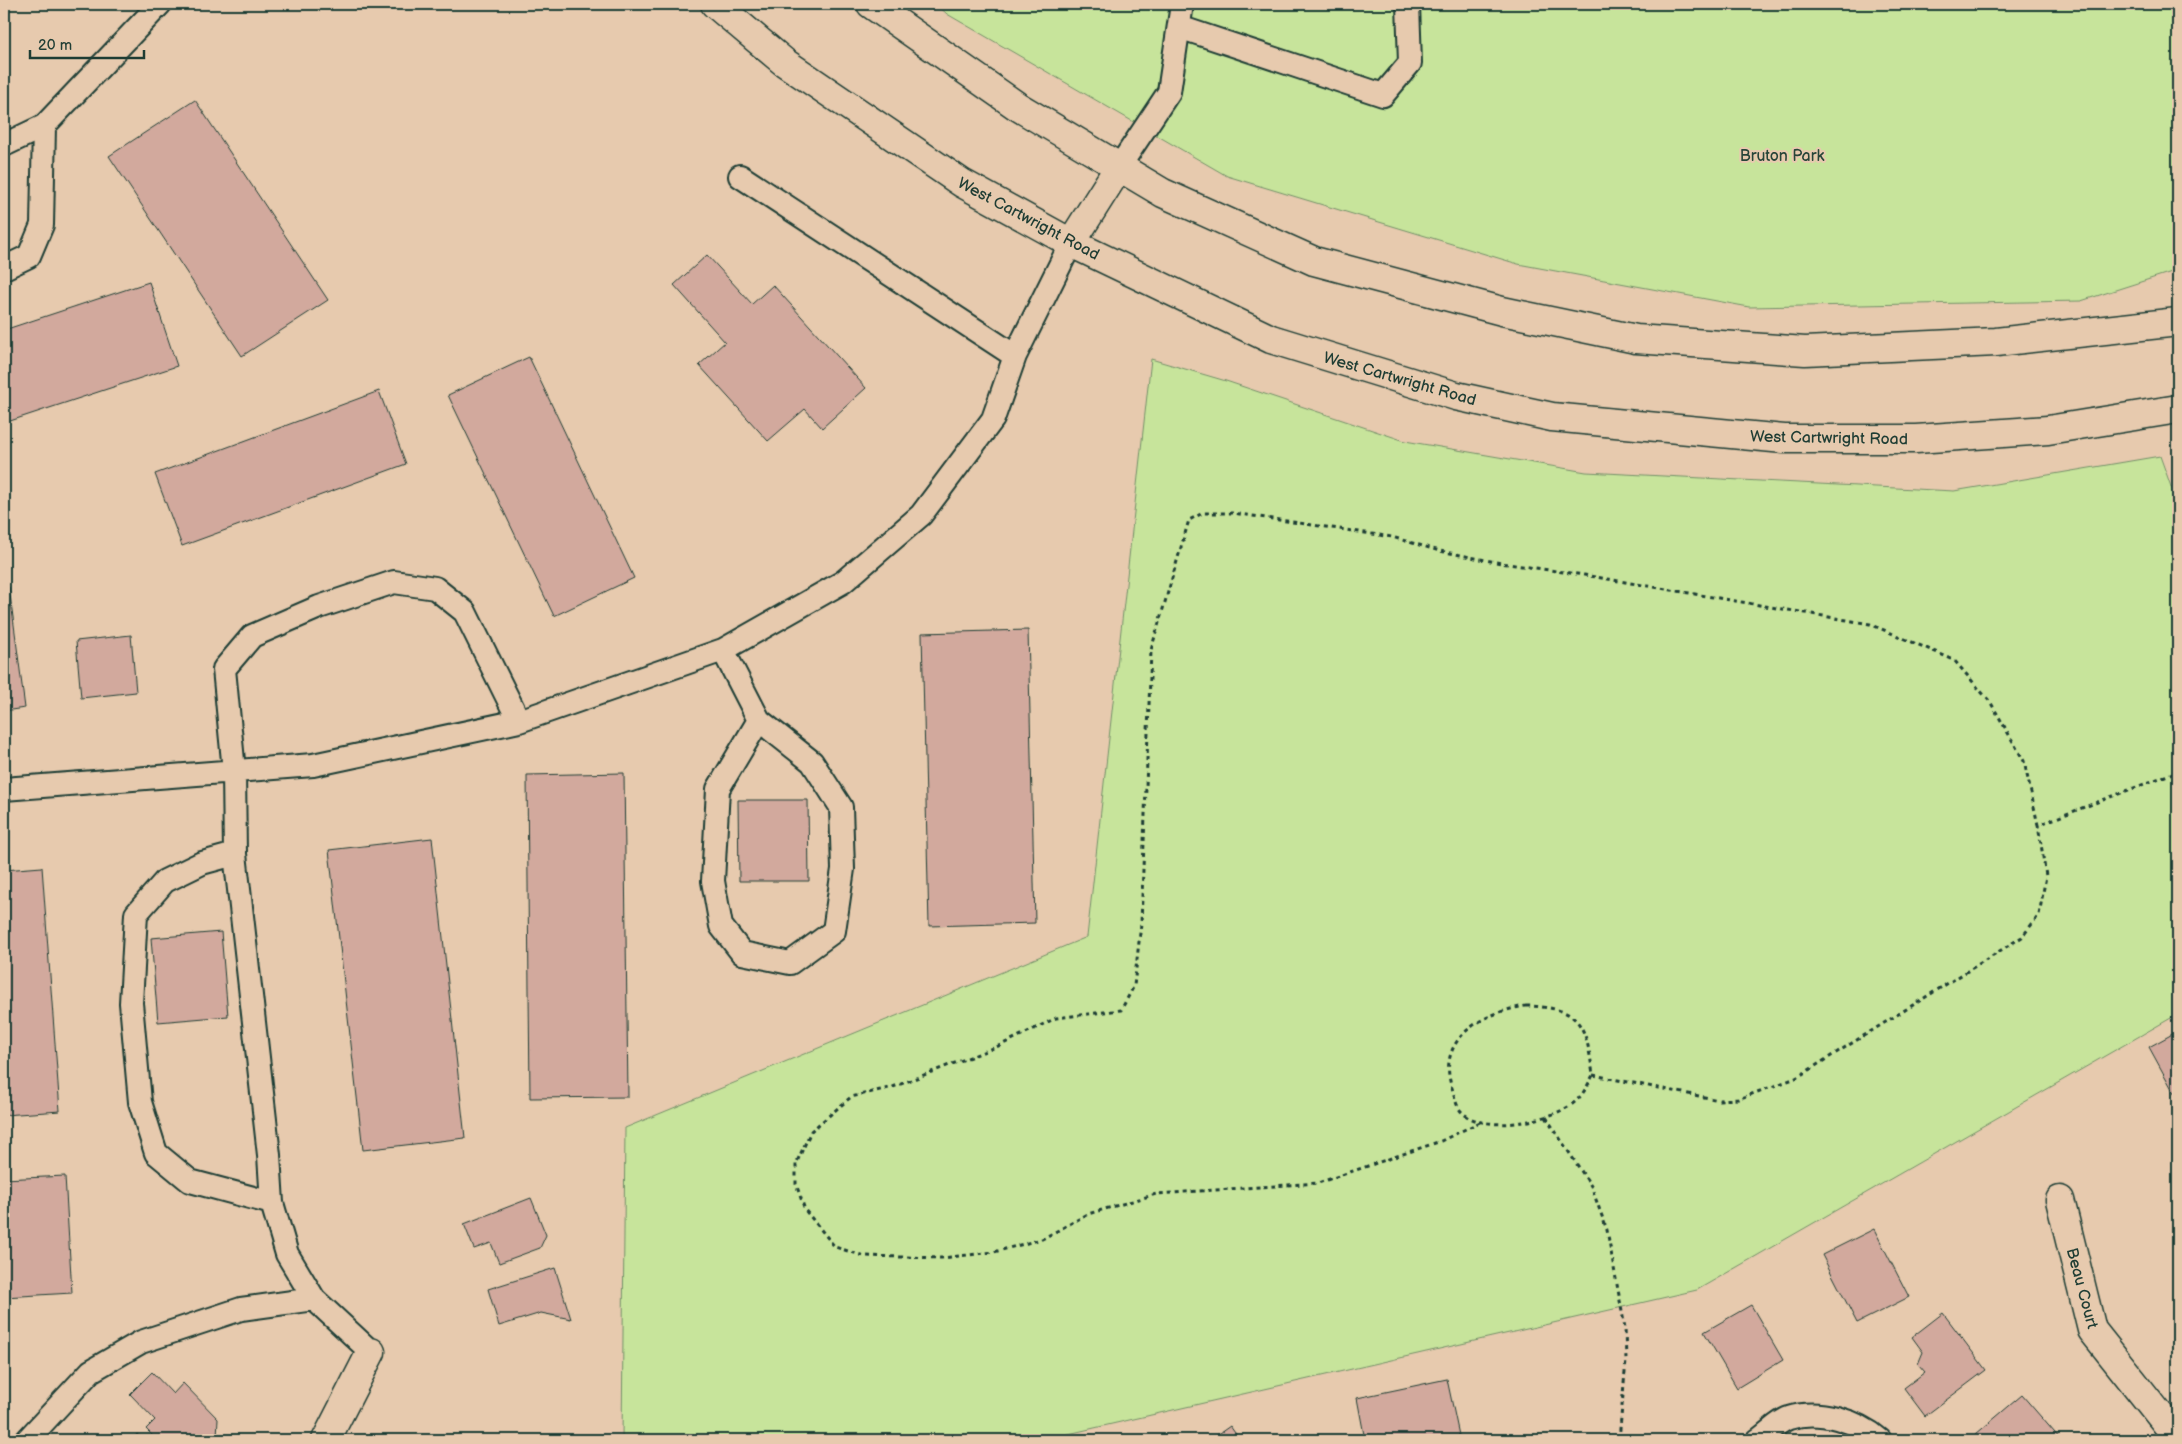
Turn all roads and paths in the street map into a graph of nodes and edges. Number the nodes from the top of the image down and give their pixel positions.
1 (160, 4) edge
2 (715, 4) edge
3 (871, 4) edge
4 (1182, 4) edge
5 (1408, 4) edge
6 (1179, 27) junction
7 (44, 126) junction
8 (4, 145) edge
9 (1119, 167) junction
10 (740, 176) dead end
11 (1071, 243) junction
12 (4, 268) edge
13 (2178, 322) edge
14 (1015, 356) junction
15 (2178, 409) edge
16 (723, 650) junction
17 (759, 720) junction
18 (519, 721) junction
19 (234, 771) junction
20 (2178, 771) edge
21 (4, 789) edge
22 (2038, 825) junction
23 (235, 854) junction
24 (1593, 1074) junction
25 (1546, 1117) junction
26 (1480, 1122) junction
27 (2060, 1200) dead end
28 (272, 1203) junction
29 (314, 1299) junction
30 (371, 1352) joint
31 (2178, 1438) edge
32 (27, 1440) edge
33 (326, 1440) edge
34 (1619, 1440) edge
35 (1758, 1440) edge
36 (1880, 1440) edge

1 - 7 lane
2 - 11 main road, West Cartwright Road
3 - 9 main road
4 - 6 lane
5 - 6 lane
6 - 9 lane
7 - 8 lane
7 - 12 lane
9 - 11 main road
9 - 13 main road
10 - 14 lane
11 - 14 lane
11 - 15 main road, West Cartwright Road
14 - 16 lane
16 - 17 lane
16 - 18 lane
17 - 17 lane
18 - 19 lane
18 - 19 lane
19 - 21 lane
19 - 23 lane
20 - 22 path
22 - 24 path
22 - 26 path
23 - 28 lane
23 - 28 lane
24 - 25 path
24 - 26 path
25 - 26 path
25 - 34 path
27 - 31 main road, Beau Court
28 - 29 lane
29 - 30 lane
29 - 32 lane
30 - 33 main road
35 - 36 lane

